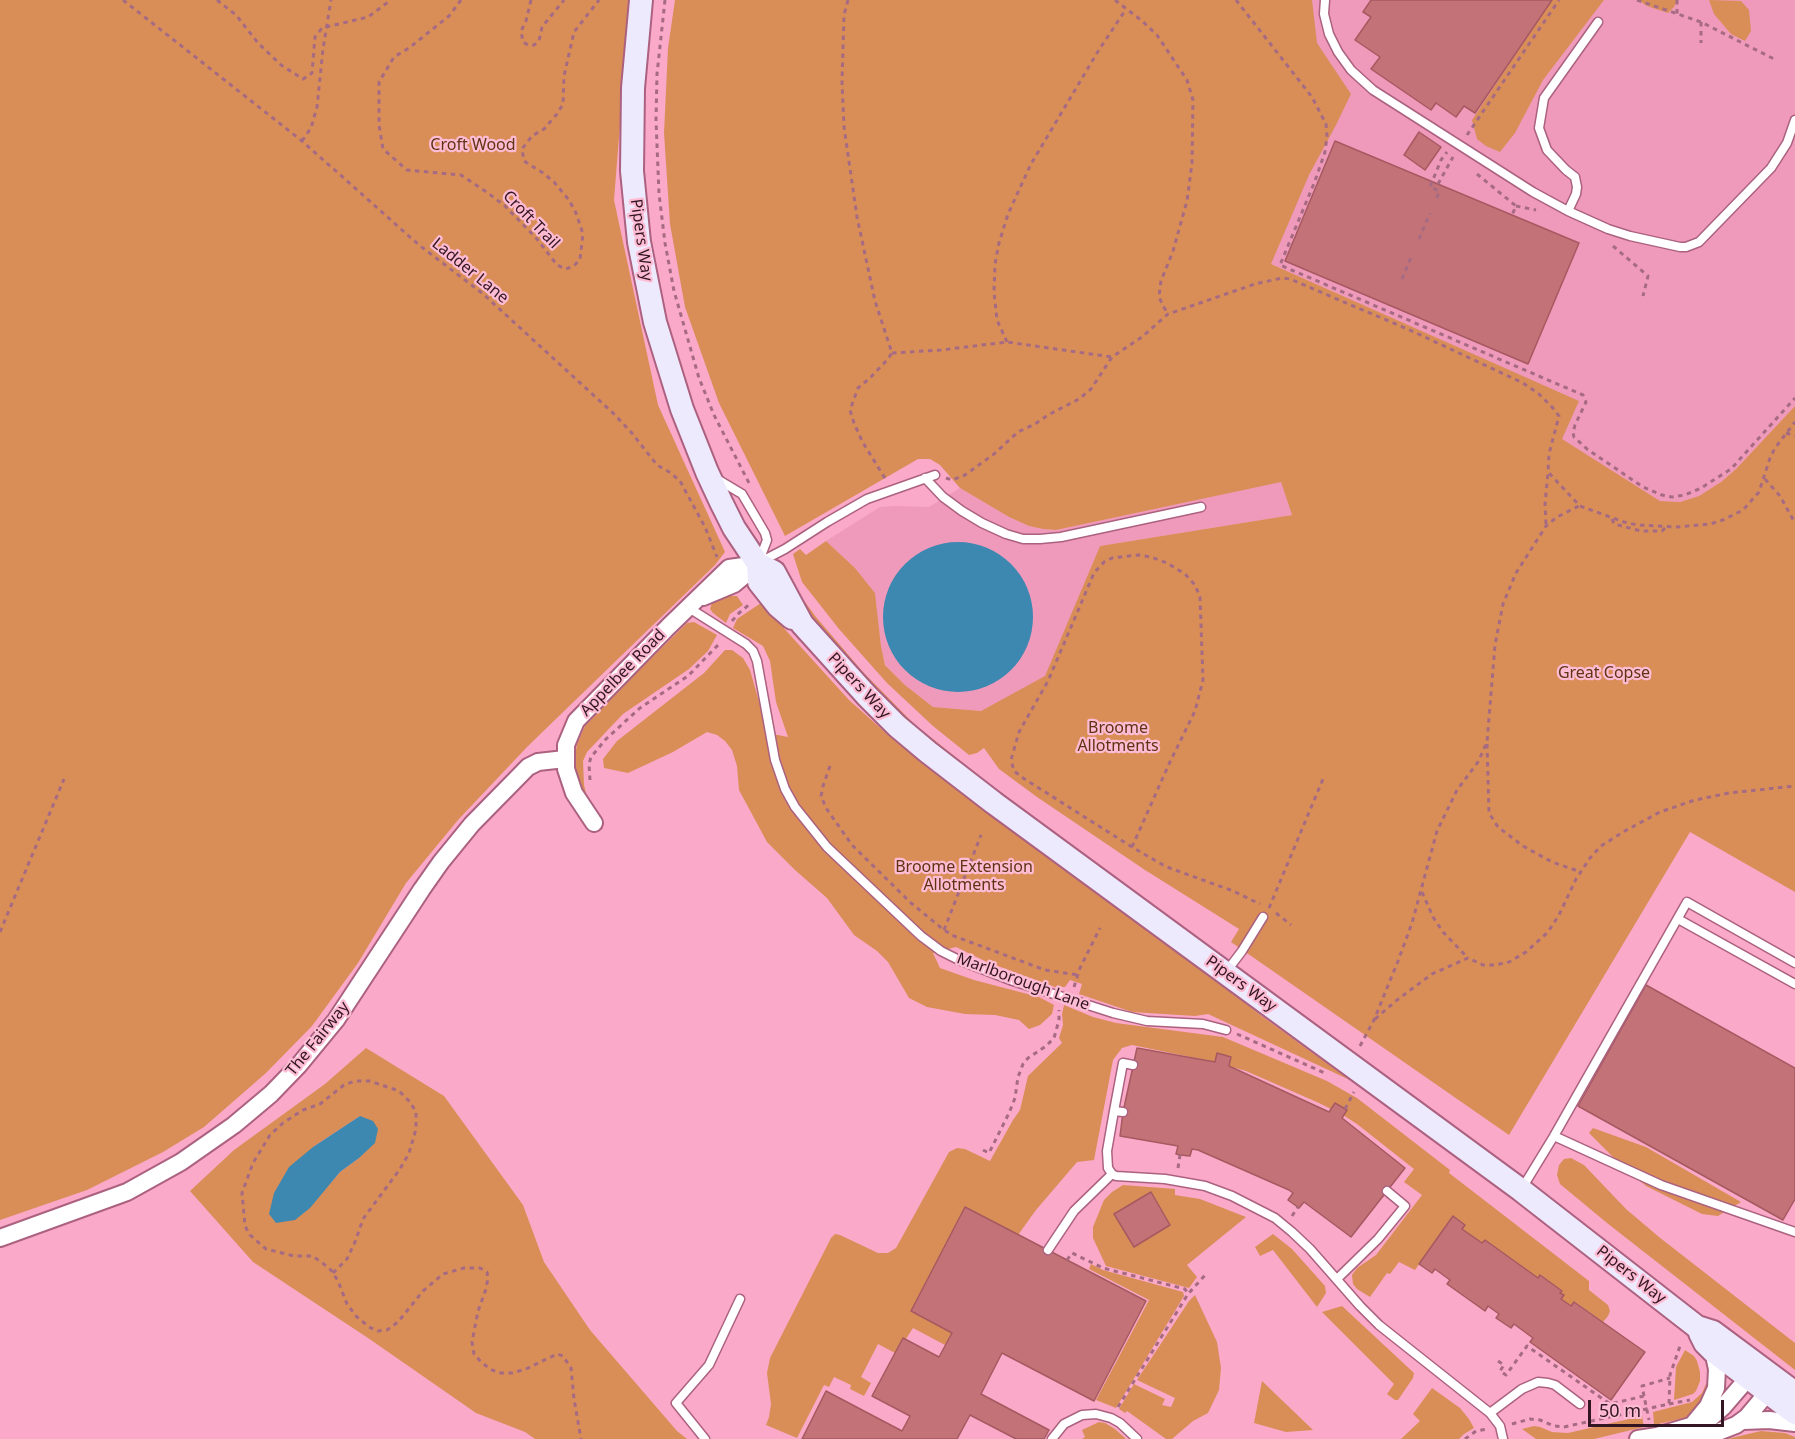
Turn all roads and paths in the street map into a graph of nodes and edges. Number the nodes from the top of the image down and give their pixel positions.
1 (123, 0) edge
2 (217, 0) edge
3 (331, 0) edge
4 (391, 0) edge
5 (460, 0) edge
6 (531, 0) edge
7 (564, 0) edge
8 (599, 0) edge
9 (641, 0) edge
10 (665, 0) edge
11 (848, 0) edge
12 (1115, 0) edge
13 (1236, 0) edge
14 (1325, 0) edge
15 (1559, 0) edge
16 (1637, 0) edge
17 (1677, 0) edge
18 (1126, 9) junction
19 (1677, 14) junction
20 (1598, 22) dead end
21 (1701, 22) junction
22 (326, 26) junction
23 (1701, 43) dead end
24 (1776, 60) dead end
25 (1795, 120) edge
26 (302, 141) junction
27 (1461, 145) junction
28 (1449, 149) dead end
29 (1450, 161) dead end
30 (1471, 168) dead end
31 (1438, 184) dead end
32 (1437, 198) dead end
33 (1516, 206) junction
34 (1568, 211) junction
35 (1544, 212) dead end
36 (1430, 213) dead end
37 (1512, 215) dead end
38 (1419, 239) dead end
39 (1611, 244) dead end
40 (1412, 255) dead end
41 (1402, 279) dead end
42 (1643, 296) dead end
43 (1168, 314) junction
44 (1006, 342) junction
45 (892, 353) junction
46 (1112, 357) junction
47 (1795, 398) edge
48 (1795, 422) edge
49 (1786, 433) junction
50 (1795, 436) edge
51 (1548, 472) junction
52 (935, 475) joint
53 (926, 478) junction
54 (1765, 479) junction
55 (753, 489) dead end
56 (893, 489) junction
57 (1580, 506) junction
58 (1201, 507) dead end
59 (1795, 523) edge
60 (1546, 526) junction
61 (758, 564) junction
62 (729, 578) junction
63 (758, 599) junction
64 (694, 603) junction
65 (802, 624) junction
66 (727, 632) junction
67 (1487, 742) junction
68 (565, 759) junction
69 (830, 766) dead end
70 (64, 779) dead end
71 (1323, 779) dead end
72 (1795, 786) edge
73 (590, 788) dead end
74 (594, 823) dead end
75 (981, 835) dead end
76 (1132, 847) junction
77 (1581, 872) junction
78 (1421, 891) junction
79 (1268, 908) junction
80 (1263, 917) dead end
81 (1678, 919) junction
82 (1291, 925) dead end
83 (1100, 928) dead end
84 (944, 930) junction
85 (0, 932) edge
86 (1468, 958) junction
87 (1795, 963) edge
88 (1225, 972) junction
89 (1078, 975) junction
90 (1795, 984) edge
91 (1059, 996) junction
92 (1070, 1000) junction
93 (1374, 1020) junction
94 (1226, 1030) joint
95 (1358, 1050) dead end
96 (1133, 1065) dead end
97 (1328, 1075) dead end
98 (1350, 1087) dead end
99 (1345, 1109) dead end
100 (1554, 1136) junction
101 (983, 1150) dead end
102 (1112, 1174) junction
103 (1521, 1190) junction
104 (1386, 1191) dead end
105 (1795, 1232) edge
106 (0, 1238) edge
107 (1048, 1250) dead end
108 (1067, 1260) dead end
109 (333, 1273) junction
110 (1207, 1273) dead end
111 (1337, 1280) junction
112 (1188, 1294) junction
113 (740, 1299) dead end
114 (1689, 1334) junction
115 (1689, 1348) dead end
116 (1713, 1351) junction
117 (1498, 1361) dead end
118 (1670, 1378) dead end
119 (1762, 1381) junction
120 (1795, 1393) edge
121 (1644, 1396) junction
122 (1695, 1397) dead end
123 (1580, 1404) dead end
124 (1669, 1404) dead end
125 (1647, 1409) dead end
126 (1490, 1413) junction
127 (1795, 1413) edge
128 (1111, 1418) junction
129 (1743, 1421) junction
130 (1795, 1423) edge
131 (1692, 1426) junction
132 (1657, 1436) junction
133 (581, 1439) edge
134 (705, 1439) edge
135 (1052, 1439) edge
136 (1137, 1439) edge
137 (1503, 1439) edge
138 (1638, 1439) edge

1 - 26 path, Ladder Lane
2 - 22 path
3 - 22 path
4 - 22 path
5 - 8 path, Croft Trail
6 - 7 path
9 - 61 main road, Pipers Way
10 - 55 path
11 - 45 path
12 - 18 path
13 - 47 path
14 - 27 lane
15 - 27 path
16 - 19 path
17 - 19 path
18 - 43 path
18 - 44 path
19 - 21 path
20 - 34 lane
21 - 23 path
21 - 24 path
22 - 26 path
25 - 34 lane
26 - 62 path, Ladder Lane
27 - 34 lane
28 - 32 path
29 - 31 path
30 - 33 path
33 - 35 path
33 - 37 path
36 - 38 path
39 - 42 path
40 - 41 path
43 - 46 path
43 - 51 path
44 - 45 path
44 - 46 path
45 - 56 path
46 - 52 path
48 - 49 path
49 - 50 path
49 - 54 path
51 - 57 path
51 - 60 path
52 - 53 lane
53 - 56 lane
53 - 58 lane
54 - 57 path
54 - 59 path
56 - 61 lane
57 - 60 path
60 - 67 path
61 - 62 street
61 - 63 main road, Pipers Way
61 - 65 main road, Pipers Way
62 - 63 path, Ladder Lane
62 - 64 street, Appelbee Road
63 - 65 main road, Pipers Way
63 - 66 path
64 - 66 lane, Marlborough Lane
64 - 68 street, Appelbee Road
65 - 88 main road, Pipers Way
66 - 73 path
66 - 91 lane, Marlborough Lane
67 - 77 path
67 - 78 path
68 - 74 street, Appelbee Road
68 - 106 street, The Fairway
69 - 84 path
70 - 85 path
71 - 79 path
72 - 77 path
75 - 84 path
76 - 76 path
76 - 79 path
77 - 86 path
78 - 86 path
78 - 93 path
79 - 82 path
80 - 88 lane
81 - 87 lane
81 - 90 lane
81 - 100 lane
83 - 89 path
84 - 89 path
86 - 93 path
88 - 103 main road, Pipers Way
89 - 92 path
91 - 92 lane, Marlborough Lane
91 - 101 path
92 - 94 lane, Marlborough Lane
93 - 95 path
94 - 97 path
96 - 102 lane
98 - 99 path
100 - 103 lane
100 - 105 lane
102 - 107 lane
102 - 111 lane
103 - 114 main road, Pipers Way
104 - 111 lane
108 - 112 path
109 - 109 path
109 - 133 path
110 - 112 path
111 - 126 lane
112 - 128 path
113 - 134 lane
114 - 115 path
114 - 116 main road, Pipers Way
114 - 119 main road, Pipers Way
116 - 119 main road, Pipers Way
116 - 131 street
117 - 121 path
118 - 121 path
119 - 120 main road, Pipers Way
119 - 127 main road, Pipers Way
119 - 129 street
119 - 131 street
121 - 125 path
122 - 124 path
123 - 126 lane
126 - 137 lane
128 - 135 lane
128 - 136 lane
129 - 130 street
129 - 132 street
131 - 132 street
132 - 138 street

